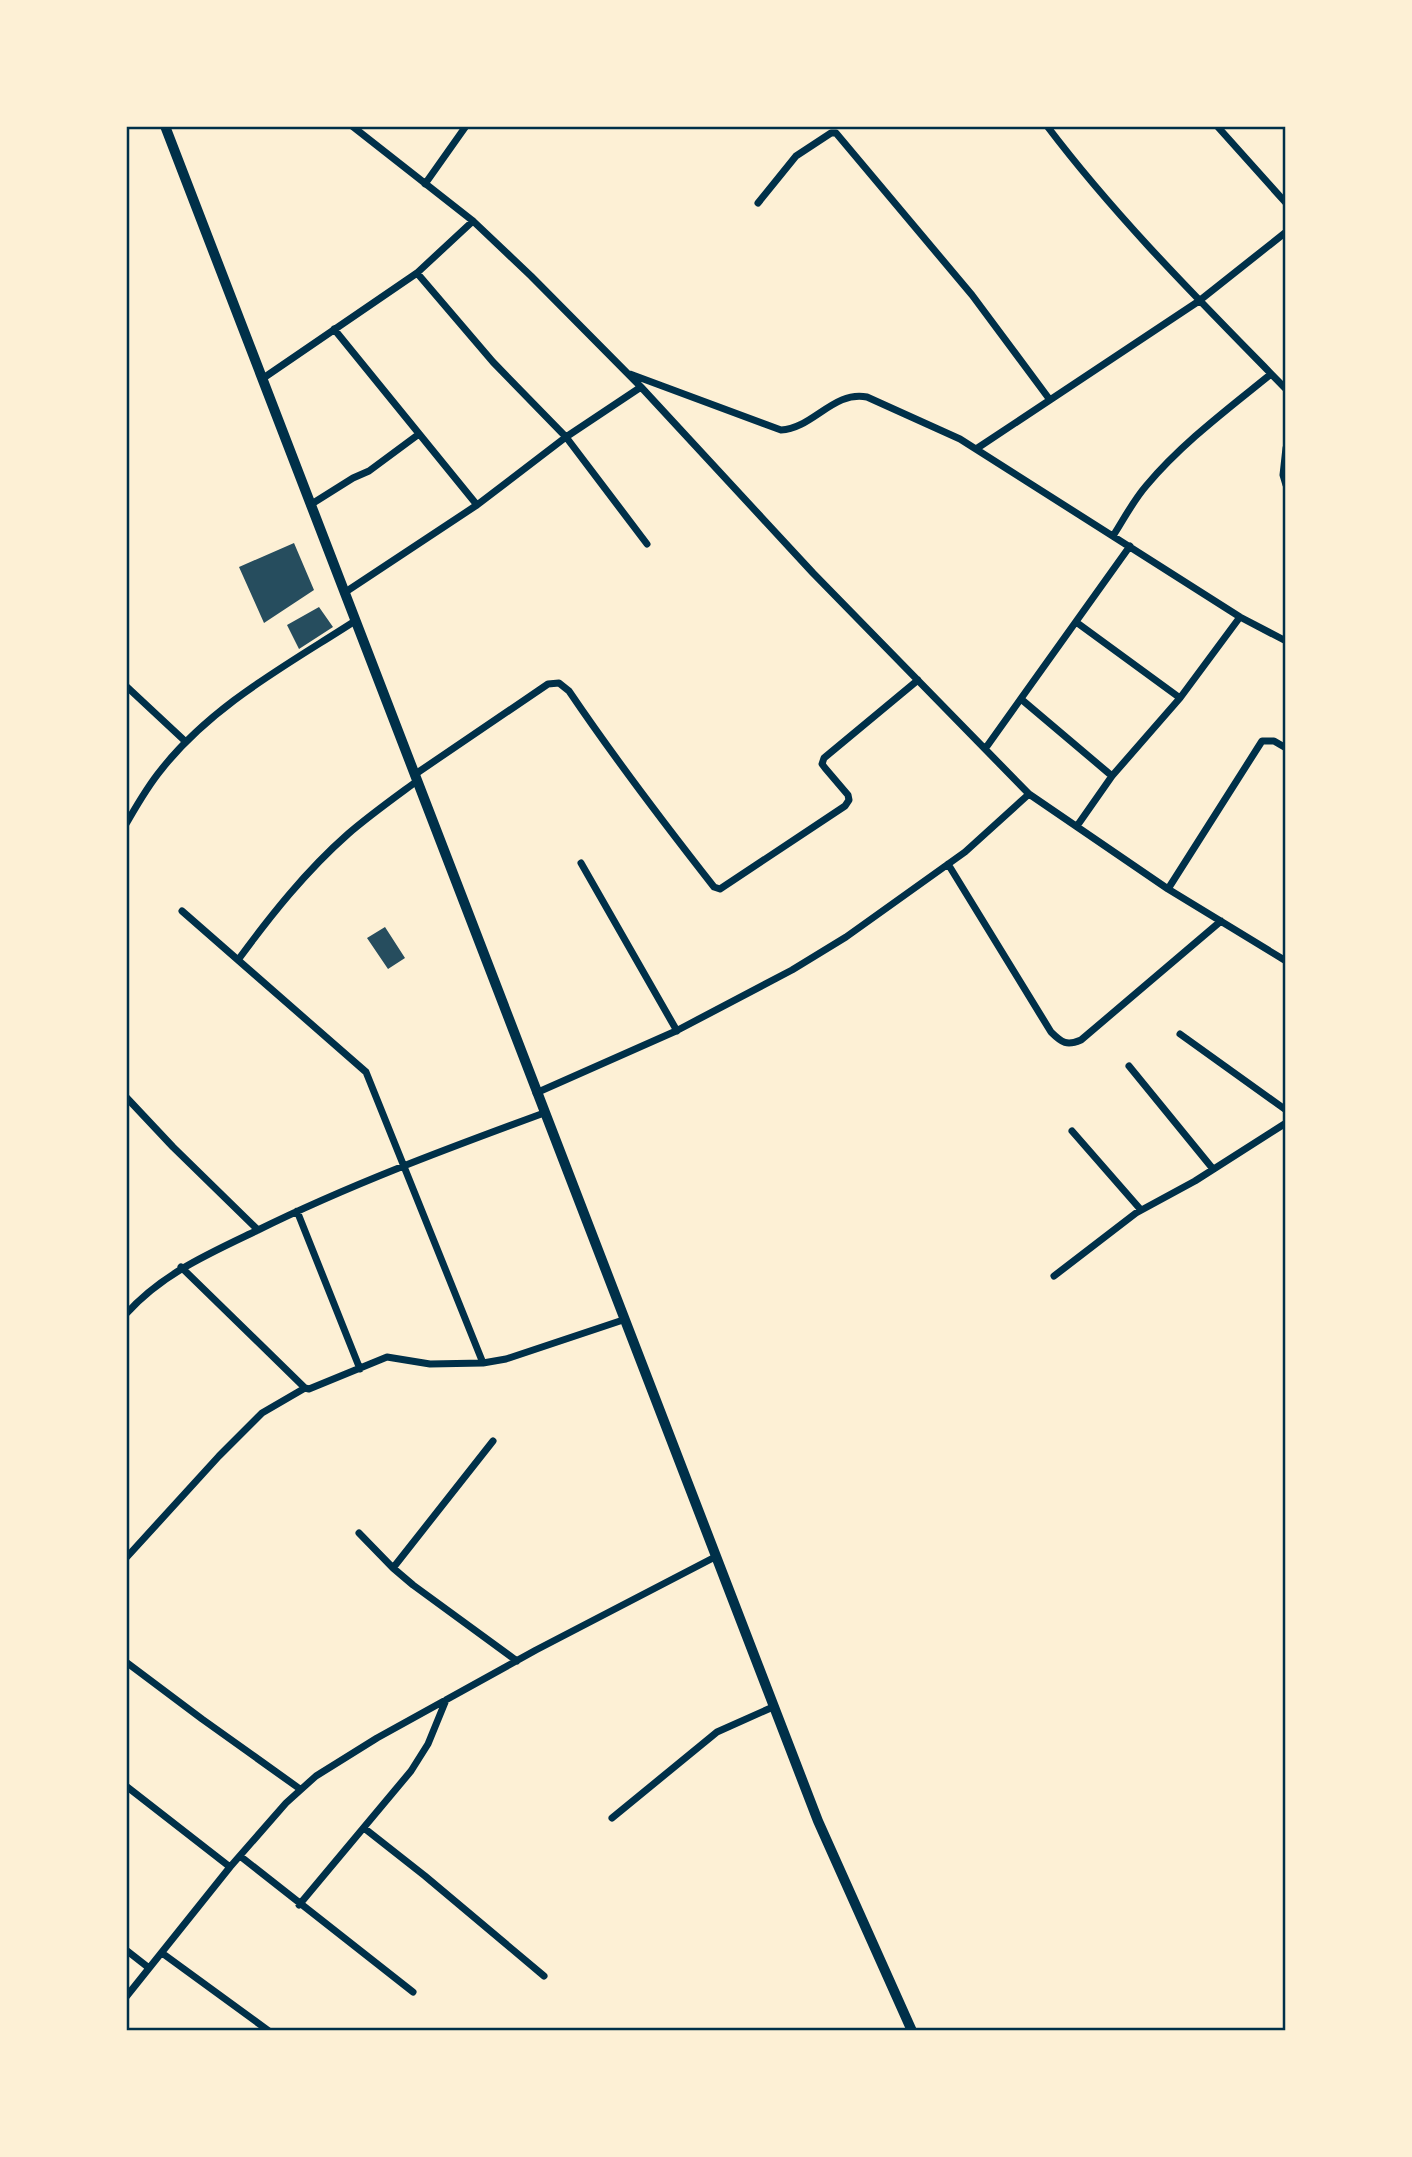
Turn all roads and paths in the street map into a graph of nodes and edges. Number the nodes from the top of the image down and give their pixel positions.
1 (165, 126) edge
2 (352, 126) edge
3 (466, 126) edge
4 (1047, 126) edge
5 (1217, 126) edge
6 (425, 184) junction
7 (758, 203) dead end
8 (1286, 203) edge
9 (473, 221) junction
10 (1286, 232) edge
11 (416, 272) junction
12 (1199, 301) junction
13 (334, 329) junction
14 (626, 372) junction
15 (1271, 374) junction
16 (262, 379) junction
17 (641, 387) junction
18 (1286, 389) edge
19 (1050, 400) junction
20 (419, 434) junction
21 (566, 437) junction
22 (1286, 448) edge
23 (976, 449) junction
24 (1286, 485) edge
25 (310, 505) junction
26 (477, 505) junction
27 (1113, 536) junction
28 (647, 544) dead end
29 (1130, 546) junction
30 (344, 593) junction
31 (1240, 617) junction
32 (355, 621) junction
33 (1076, 622) junction
34 (1286, 641) edge
35 (918, 680) junction
36 (126, 685) edge
37 (1180, 698) junction
38 (1021, 699) junction
39 (186, 742) junction
40 (1286, 748) edge
41 (985, 749) junction
42 (1112, 776) junction
43 (416, 778) junction
44 (1029, 794) junction
45 (126, 824) edge
46 (1077, 826) junction
47 (581, 863) dead end
48 (948, 864) junction
49 (1168, 889) junction
50 (182, 911) dead end
51 (1221, 921) junction
52 (238, 960) junction
53 (1286, 961) edge
54 (677, 1031) junction
55 (1180, 1034) dead end
56 (1129, 1066) dead end
57 (536, 1093) junction
58 (126, 1097) edge
59 (1286, 1110) edge
60 (544, 1113) junction
61 (1286, 1123) edge
62 (1072, 1131) dead end
63 (403, 1165) junction
64 (1213, 1169) junction
65 (1141, 1210) junction
66 (297, 1211) junction
67 (258, 1230) junction
68 (181, 1267) junction
69 (1054, 1276) dead end
70 (126, 1314) edge
71 (623, 1320) junction
72 (484, 1363) junction
73 (360, 1369) junction
74 (305, 1388) junction
75 (494, 1441) dead end
76 (359, 1533) dead end
77 (715, 1557) junction
78 (126, 1558) edge
79 (393, 1568) junction
80 (517, 1661) junction
81 (126, 1662) edge
82 (447, 1700) junction
83 (773, 1707) junction
84 (126, 1786) edge
85 (300, 1789) junction
86 (612, 1818) dead end
87 (364, 1828) junction
88 (240, 1856) junction
89 (230, 1867) junction
90 (299, 1905) junction
91 (126, 1950) edge
92 (162, 1953) junction
93 (149, 1968) junction
94 (544, 1976) dead end
95 (412, 1992) dead end
96 (126, 1997) edge
97 (269, 2031) edge
98 (912, 2031) edge

1 - 16 street
2 - 6 street
3 - 6 street
4 - 12 street
5 - 8 street
6 - 9 street
7 - 19 street
9 - 11 street
9 - 14 street
10 - 12 street
11 - 13 street
11 - 21 street
12 - 15 street
12 - 19 street
13 - 16 street
13 - 20 street
14 - 17 street
14 - 23 street
15 - 18 street
15 - 27 street
16 - 25 street
17 - 21 street
17 - 35 street
19 - 23 street
20 - 25 street
20 - 26 street
21 - 26 street
21 - 28 street
22 - 24 street
23 - 27 street
25 - 30 street
26 - 30 street
27 - 29 street
29 - 31 street
29 - 33 street
30 - 32 street
31 - 34 street
31 - 37 street
32 - 39 street
32 - 43 street
33 - 37 street
33 - 38 street
35 - 41 street
35 - 43 street
36 - 39 street
37 - 42 street
38 - 41 street
38 - 42 street
39 - 45 street
40 - 49 street
41 - 44 street
42 - 46 street
43 - 52 street
43 - 57 street
44 - 46 street
44 - 48 street
46 - 49 street
47 - 54 street
48 - 51 street
48 - 54 street
49 - 51 street
50 - 52 street
51 - 53 street
52 - 63 street
54 - 57 street
55 - 59 street
56 - 64 street
57 - 60 street
58 - 67 street
60 - 63 street
60 - 71 street
61 - 64 street
62 - 65 street
63 - 66 street
63 - 72 street
64 - 65 street
65 - 69 street
66 - 67 street
66 - 73 street
67 - 68 street
68 - 70 street
68 - 74 street
71 - 72 street
71 - 77 street
72 - 73 street
73 - 74 street
74 - 78 street
75 - 79 street
76 - 79 street
77 - 80 street
77 - 83 street
79 - 80 street
80 - 82 street
81 - 85 street
82 - 85 street
82 - 87 street
83 - 86 street
83 - 98 street
84 - 89 street
85 - 88 street
87 - 90 street
87 - 94 street
88 - 89 street
88 - 90 street
89 - 92 street
90 - 95 street
91 - 93 street
92 - 93 street
92 - 97 street
93 - 96 street

